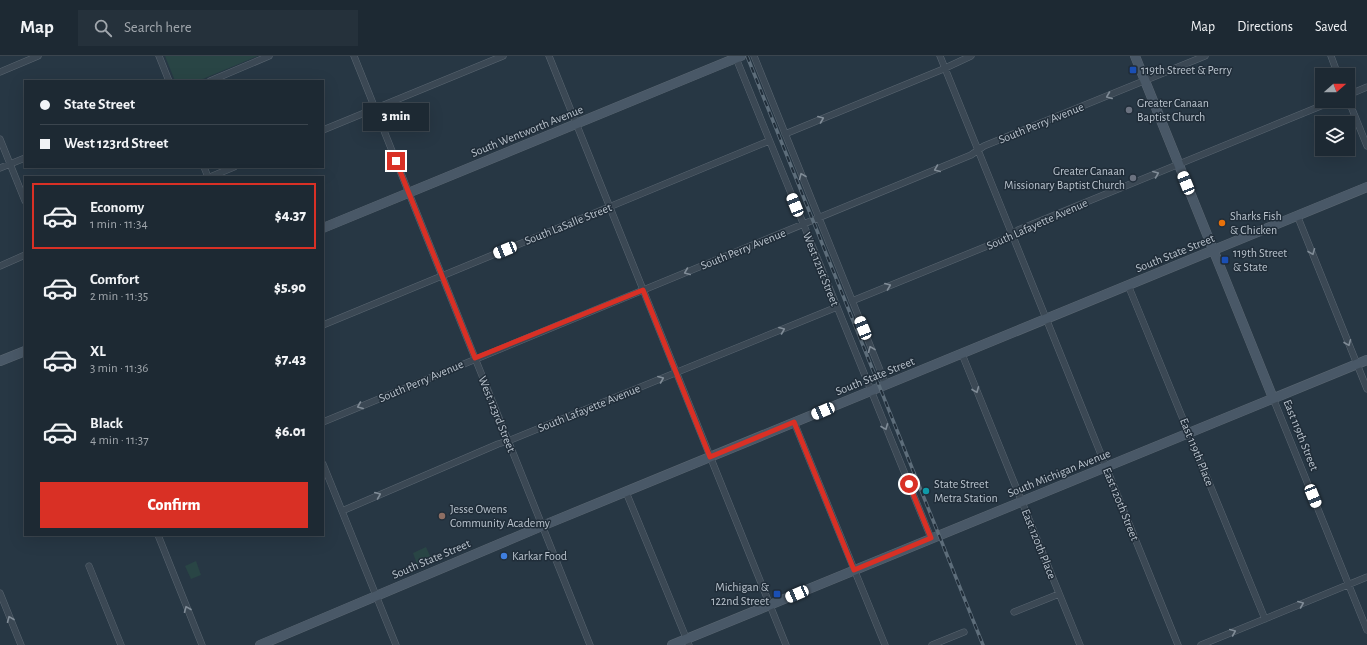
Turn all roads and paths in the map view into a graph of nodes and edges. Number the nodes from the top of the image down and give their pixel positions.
1 (38, 56) edge
2 (160, 56) edge
3 (269, 56) edge
4 (354, 56) edge
5 (503, 56) edge
6 (549, 56) edge
7 (754, 56) edge
8 (940, 56) edge
9 (971, 56) edge
10 (1135, 56) edge
11 (1205, 56) edge
12 (1331, 56) edge
13 (738, 57) edge
14 (945, 68) junction
15 (1335, 68) edge
16 (0, 72) edge
17 (170, 80) edge
18 (212, 80) edge
19 (1145, 81) junction
20 (1367, 87) edge
21 (1355, 92) edge
22 (375, 108) junction
23 (1316, 108) edge
24 (1352, 108) edge
25 (576, 124) junction
26 (324, 130) edge
27 (785, 134) junction
28 (0, 139) edge
29 (769, 141) junction
30 (1367, 146) edge
31 (978, 151) junction
32 (24, 158) edge
33 (10, 164) junction
34 (1178, 165) junction
35 (0, 168) edge
36 (232, 168) edge
37 (212, 176) edge
38 (1367, 187) edge
39 (409, 192) junction
40 (24, 199) edge
41 (610, 207) junction
42 (1297, 215) junction
43 (819, 218) junction
44 (803, 224) junction
45 (324, 228) edge
46 (1011, 234) junction
47 (1213, 250) junction
48 (24, 255) edge
49 (0, 266) edge
50 (442, 276) junction
51 (1128, 285) junction
52 (643, 290) junction
53 (852, 301) junction
54 (837, 307) junction
55 (1045, 319) junction
56 (324, 325) edge
57 (24, 351) edge
58 (962, 354) junction
59 (475, 358) junction
60 (1367, 360) edge
61 (0, 361) edge
62 (1357, 364) junction
63 (676, 373) junction
64 (886, 385) junction
65 (1367, 389) edge
66 (870, 391) junction
67 (1273, 398) junction
68 (324, 422) edge
69 (794, 422) junction
70 (1189, 432) junction
71 (508, 441) junction
72 (710, 457) junction
73 (324, 466) edge
74 (1106, 467) junction
75 (626, 492) junction
76 (1022, 501) junction
77 (342, 511) junction
78 (542, 526) junction
79 (158, 536) edge
80 (931, 538) junction
81 (89, 566) dead end
82 (854, 570) junction
83 (1367, 577) edge
84 (1349, 584) junction
85 (0, 593) edge
86 (1059, 594) junction
87 (376, 596) junction
88 (770, 605) junction
89 (1014, 612) dead end
90 (1265, 618) junction
91 (1367, 630) edge
92 (964, 632) dead end
93 (687, 642) edge
94 (263, 644) edge
95 (20, 645) edge
96 (121, 645) edge
97 (202, 645) edge
98 (396, 645) edge
99 (590, 645) edge
100 (672, 645) edge
101 (786, 645) edge
102 (885, 645) edge
103 (932, 645) edge
104 (1080, 645) edge
105 (1178, 645) edge
106 (1201, 645) edge

1 - 16 street
2 - 17 street
3 - 18 street
4 - 22 street, West 123rd Street
5 - 22 street
6 - 25 street
7 - 27 street, West 121st Street
8 - 14 street, East 120th Street
9 - 14 street
10 - 19 street, East 119th Street
11 - 19 street, South Perry Avenue
12 - 15 street
13 - 25 street, South Wentworth Avenue
13 - 29 street, West 121st Street
27 -> 14 street
14 - 31 street, East 120th Street
19 -> 31 street, South Perry Avenue
19 - 34 street, East 119th Street
20 - 21 street
22 - 26 street
22 - 39 street, West 123rd Street
23 - 34 street, South Lafayette Avenue
24 - 30 street
25 - 39 street, South Wentworth Avenue
25 - 41 street
43 -> 27 street, West 121st Street
28 - 33 street
29 - 41 street, South LaSalle Street
29 - 44 street, West 121st Street
31 -> 43 street, South Perry Avenue
31 - 46 street, East 120th Street
32 - 33 street
33 - 35 street
33 - 40 street
46 -> 34 street, South Lafayette Avenue
34 - 47 street, East 119th Street
36 - 37 street
38 - 42 street, South State Street
39 - 45 street, South Wentworth Avenue
39 - 50 street, West 123rd Street
41 - 50 street, South LaSalle Street
41 - 52 street
42 - 47 street, South State Street
42 -> 62 street
43 - 44 street, South Perry Avenue
43 - 53 street, West 121st Street
44 -> 52 street, South Perry Avenue
44 - 54 street, West 121st Street
53 -> 46 street, South Lafayette Avenue
46 - 55 street, East 120th Street
47 - 51 street, South State Street
47 - 67 street, East 119th Street
48 - 49 street
50 - 56 street, South LaSalle Street
50 - 59 street, West 123rd Street
51 - 55 street, South State Street
51 - 70 street, East 119th Place
52 - 59 street, South Perry Avenue
52 - 63 street
64 -> 53 street, West 121st Street
63 -> 54 street, South Lafayette Avenue
54 - 66 street, West 121st Street
55 - 58 street, South State Street
55 - 74 street, East 120th Street
57 - 61 street
58 - 64 street, South State Street
58 -> 76 street, East 120th Place
59 -> 68 street, South Perry Avenue
59 - 71 street, West 123rd Street
60 - 62 street, South Michigan Avenue
62 - 65 street
62 - 67 street, South Michigan Avenue
71 -> 63 street, South Lafayette Avenue
63 - 72 street
64 - 66 street, South State Street
66 - 69 street, South State Street
66 -> 80 street, West 121st Street
67 - 70 street, South Michigan Avenue
67 - 84 street, East 119th Street
69 - 72 street, South State Street
69 - 82 street
70 - 74 street, South Michigan Avenue
70 - 90 street, East 119th Place
77 -> 71 street, South Lafayette Avenue
71 - 78 street, West 123rd Street
72 - 75 street, South State Street
72 - 88 street
73 - 77 street
74 - 76 street, South Michigan Avenue
74 - 105 street, East 120th Street
75 - 78 street, South State Street
75 - 93 street
76 - 80 street, South Michigan Avenue
76 - 86 street, East 120th Place
77 - 87 street
78 - 87 street, South State Street
78 - 99 street, West 123rd Street
97 -> 79 street
80 - 82 street, South Michigan Avenue
81 - 96 street
82 - 88 street, South Michigan Avenue
82 - 102 street
83 - 84 street
90 -> 84 street
84 - 91 street, East 119th Street
95 -> 85 street
86 - 89 street
86 - 104 street, East 120th Place
87 - 94 street, South State Street
87 - 98 street
88 - 93 street, South Michigan Avenue
88 - 101 street
106 -> 90 street
92 - 103 street
93 - 100 street, South Michigan Avenue

